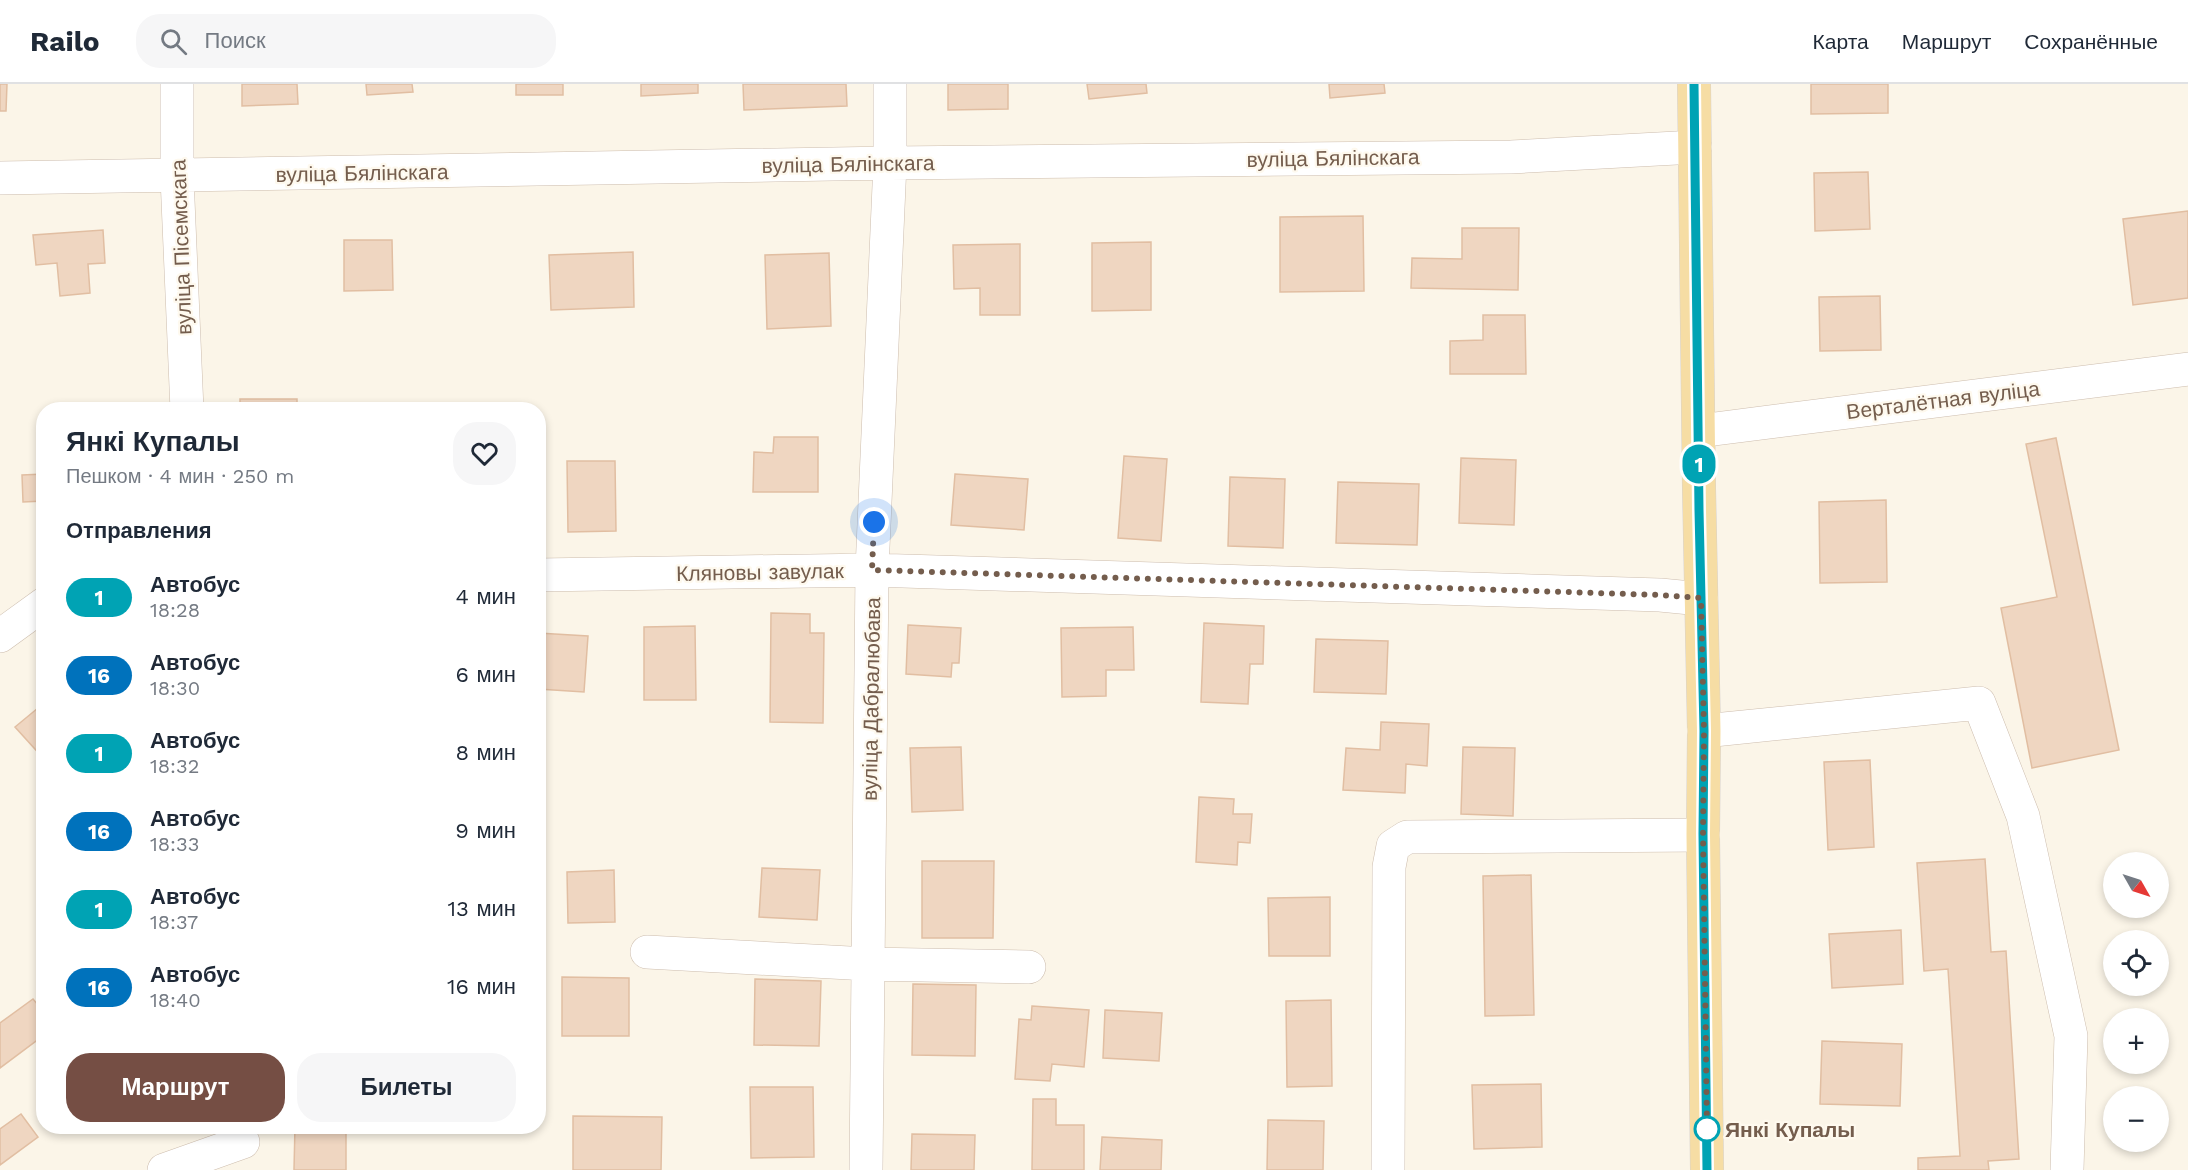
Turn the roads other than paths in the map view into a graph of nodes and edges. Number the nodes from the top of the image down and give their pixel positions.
1 (177, 84) edge
2 (890, 84) edge
3 (1694, 84) edge
4 (1695, 147) junction
5 (890, 163) junction
6 (177, 177) junction
7 (0, 178) edge
8 (2188, 369) edge
9 (187, 402) edge
10 (1699, 431) junction
11 (872, 570) junction
12 (546, 575) edge
13 (1701, 598) junction
14 (36, 610) edge
15 (0, 636) edge
16 (1704, 731) junction
17 (1703, 834) junction
18 (647, 952) dead end
19 (868, 964) junction
20 (1029, 967) dead end
21 (242, 1146) edge
22 (164, 1170) edge
23 (866, 1170) edge
24 (1388, 1170) edge
25 (1707, 1170) edge
26 (2067, 1170) edge

1 - 6 street, вуліца Пісемскага
2 - 5 street, вуліца Дабралюбава
3 - 4 main road
4 - 5 street, вуліца Бялінскага
4 - 10 main road
5 - 6 street, вуліца Бялінскага
5 - 11 street, вуліца Дабралюбава
6 - 7 street, вуліца Бялінскага
6 - 9 street, вуліца Пісемскага
8 - 10 street, Верталётная вуліца
10 - 13 main road
11 - 12 street, Кляновы завулак
11 - 13 street, Кляновы завулак
11 - 19 street, вуліца Дабралюбава
13 - 16 main road
14 - 15 street
16 - 17 main road
16 - 26 street
17 - 24 street
17 - 25 main road
18 - 19 street
19 - 20 street
19 - 23 street, вуліца Дабралюбава
21 - 22 street

